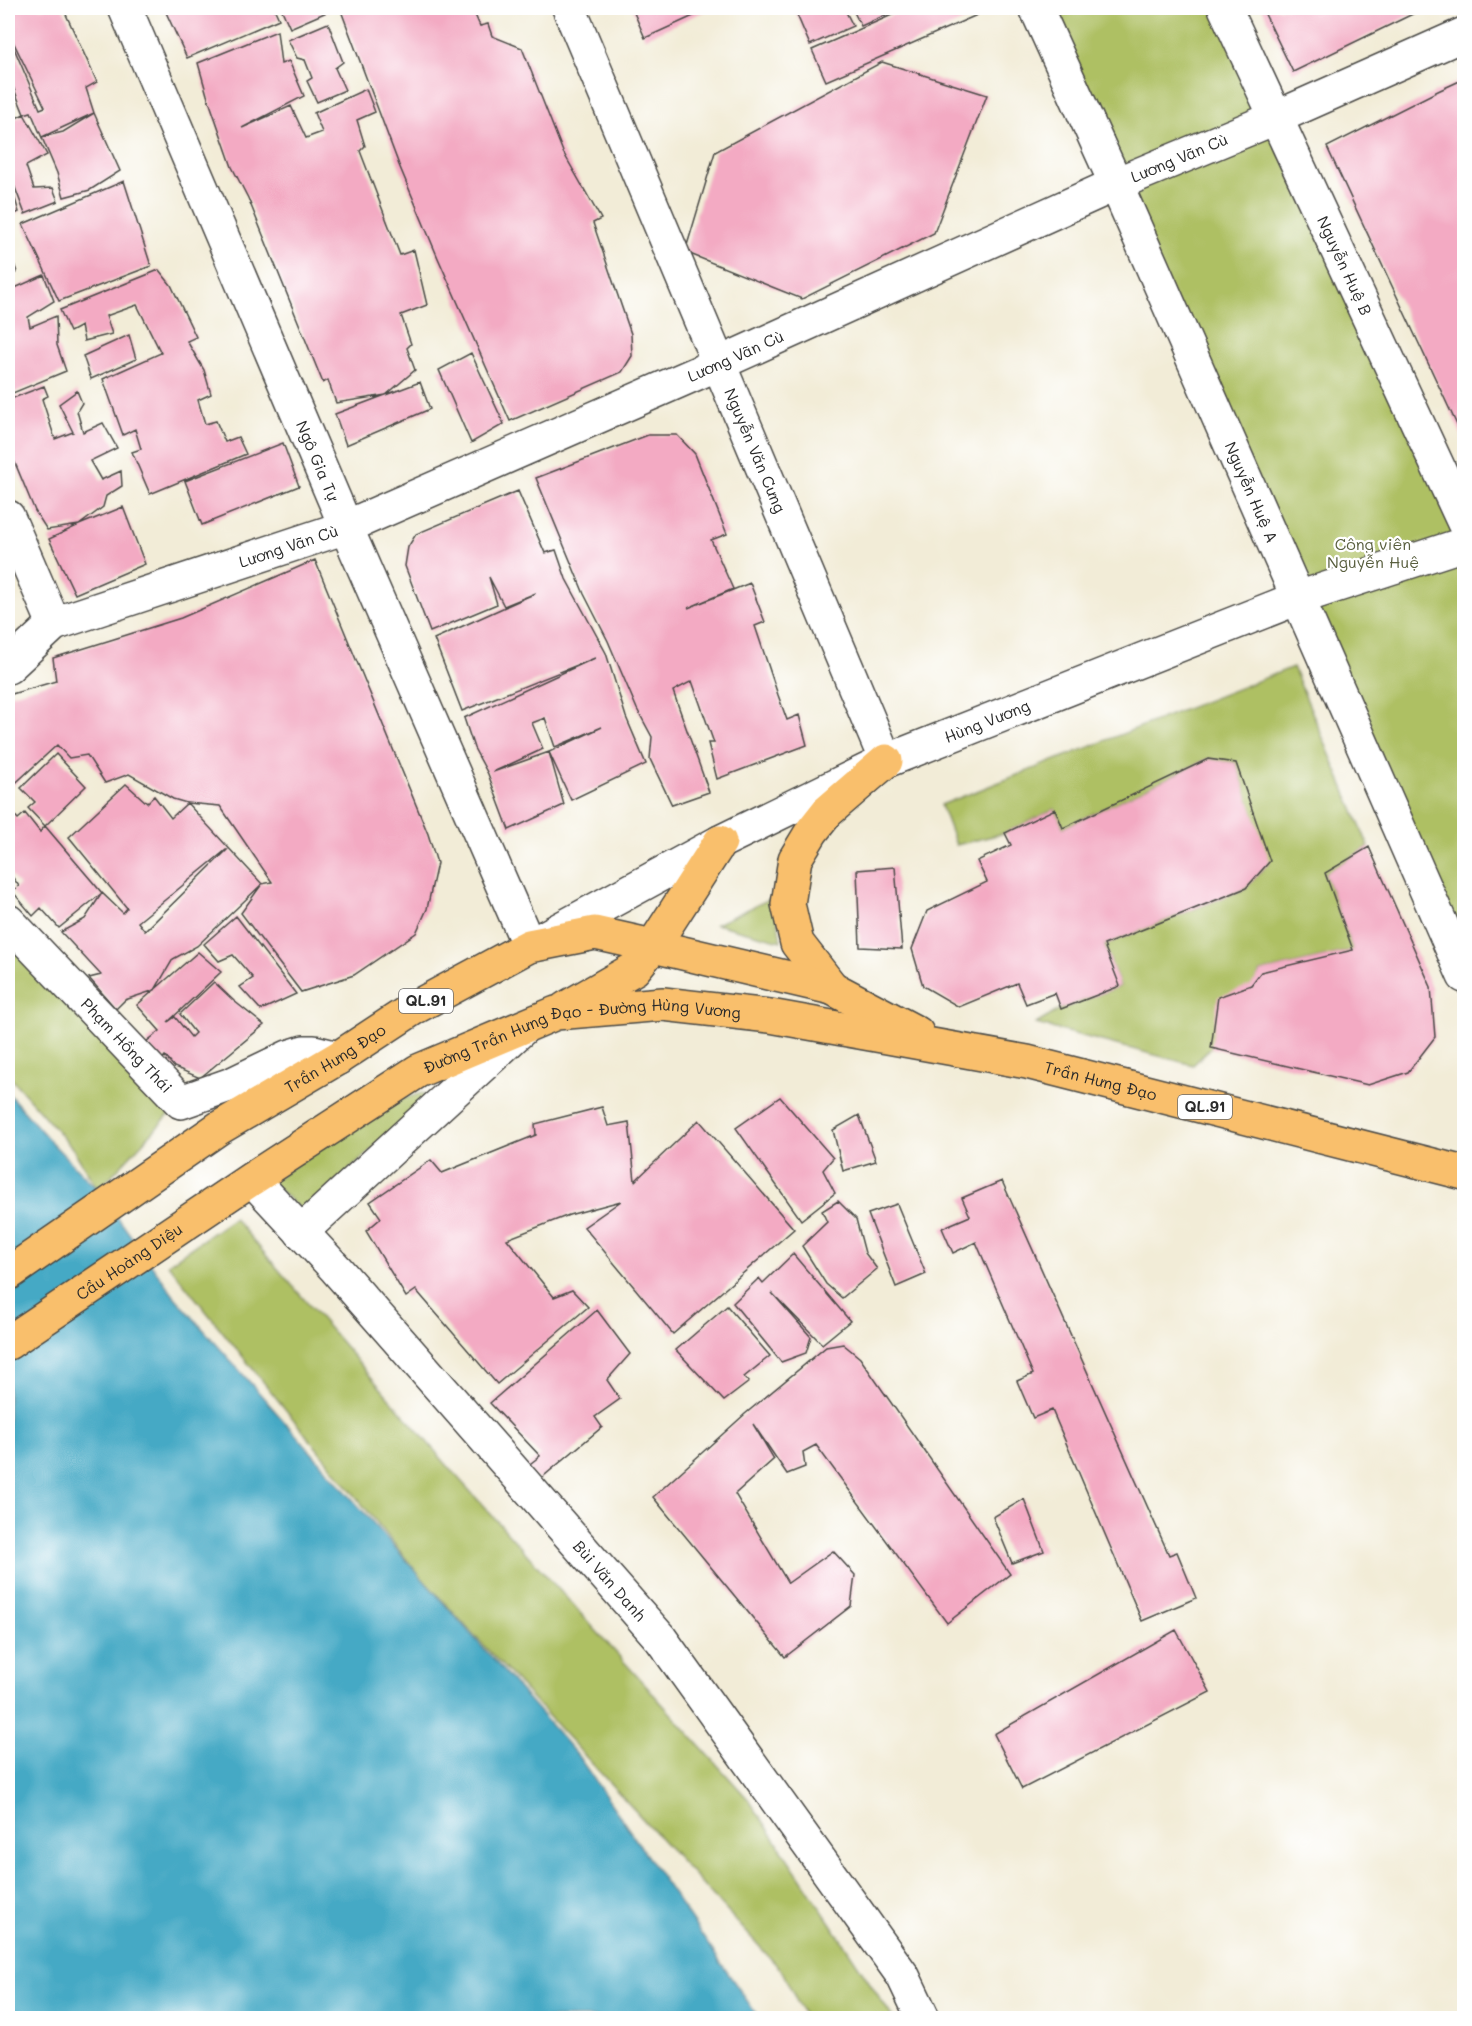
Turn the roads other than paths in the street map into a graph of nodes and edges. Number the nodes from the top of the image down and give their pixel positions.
1 (125, 8) edge
2 (569, 8) edge
3 (1036, 8) edge
4 (1225, 8) edge
5 (1464, 34) edge
6 (1275, 118) junction
7 (1116, 184) junction
8 (718, 364) junction
9 (8, 517) edge
10 (1464, 523) edge
11 (346, 527) junction
12 (1464, 544) edge
13 (1298, 598) junction
14 (54, 624) junction
15 (8, 667) edge
16 (886, 761) junction
17 (720, 842) junction
18 (8, 921) edge
19 (529, 946) junction
20 (652, 946) junction
21 (1464, 976) edge
22 (832, 988) junction
23 (556, 1013) junction
24 (526, 1026) junction
25 (945, 1048) junction
26 (338, 1058) junction
27 (1464, 1173) edge
28 (251, 1179) junction
29 (301, 1232) junction
30 (8, 1274) edge
31 (8, 1343) edge
32 (923, 2019) edge

1 - 11 street, Ngô Gia Tự
2 - 8 street, Nguyễn Văn Cưng
3 - 7 street, Nguyễn Huệ A
4 - 6 street, Nguyễn Huệ B
5 - 6 street, Lương Vãn Cù
6 - 7 street, Lương Vãn Cù
6 - 10 street, Nguyễn Huệ B
7 - 8 street, Lương Vãn Cù
7 - 13 street, Nguyễn Huệ A
8 - 11 street, Lương Vãn Cù
8 - 16 street, Nguyễn Văn Cưng
9 - 14 street
11 - 14 street, Lương Vãn Cù
11 - 19 street, Ngô Gia Tự
12 - 13 street, Hùng Vương
13 - 16 street, Hùng Vương
13 - 21 street, Nguyễn Huệ A
14 - 15 street, Lương Vãn Cù
16 - 17 street, Hùng Vương
16 - 22 highway
17 - 19 street, Hùng Vương
17 - 20 highway
18 - 26 street, Phạm Hồng Thái
19 - 20 highway, Trần Hưng Đạo / QL.91
19 - 26 highway, Trần Hưng Đạo / QL.91
20 - 22 highway, QL.91
20 - 23 highway
22 - 25 highway, QL.91
23 - 24 highway, Đường Trần Hưng Đạo - Đường Hùng Vương / QL.91
23 - 25 highway, Đường Trần Hưng Đạo - Đường Hùng Vương / QL.91
24 - 28 highway, Đường Trần Hưng Đạo - Đường Hùng Vương / QL.91
24 - 29 street
25 - 27 highway, Trần Hưng Đạo / QL.91
26 - 30 highway, Trần Hưng Đạo / QL.91
28 - 29 street, Bùi Văn Danh
28 - 31 highway, Cầu Hoàng Diệu / QL.91
29 - 32 street, Bùi Văn Danh

